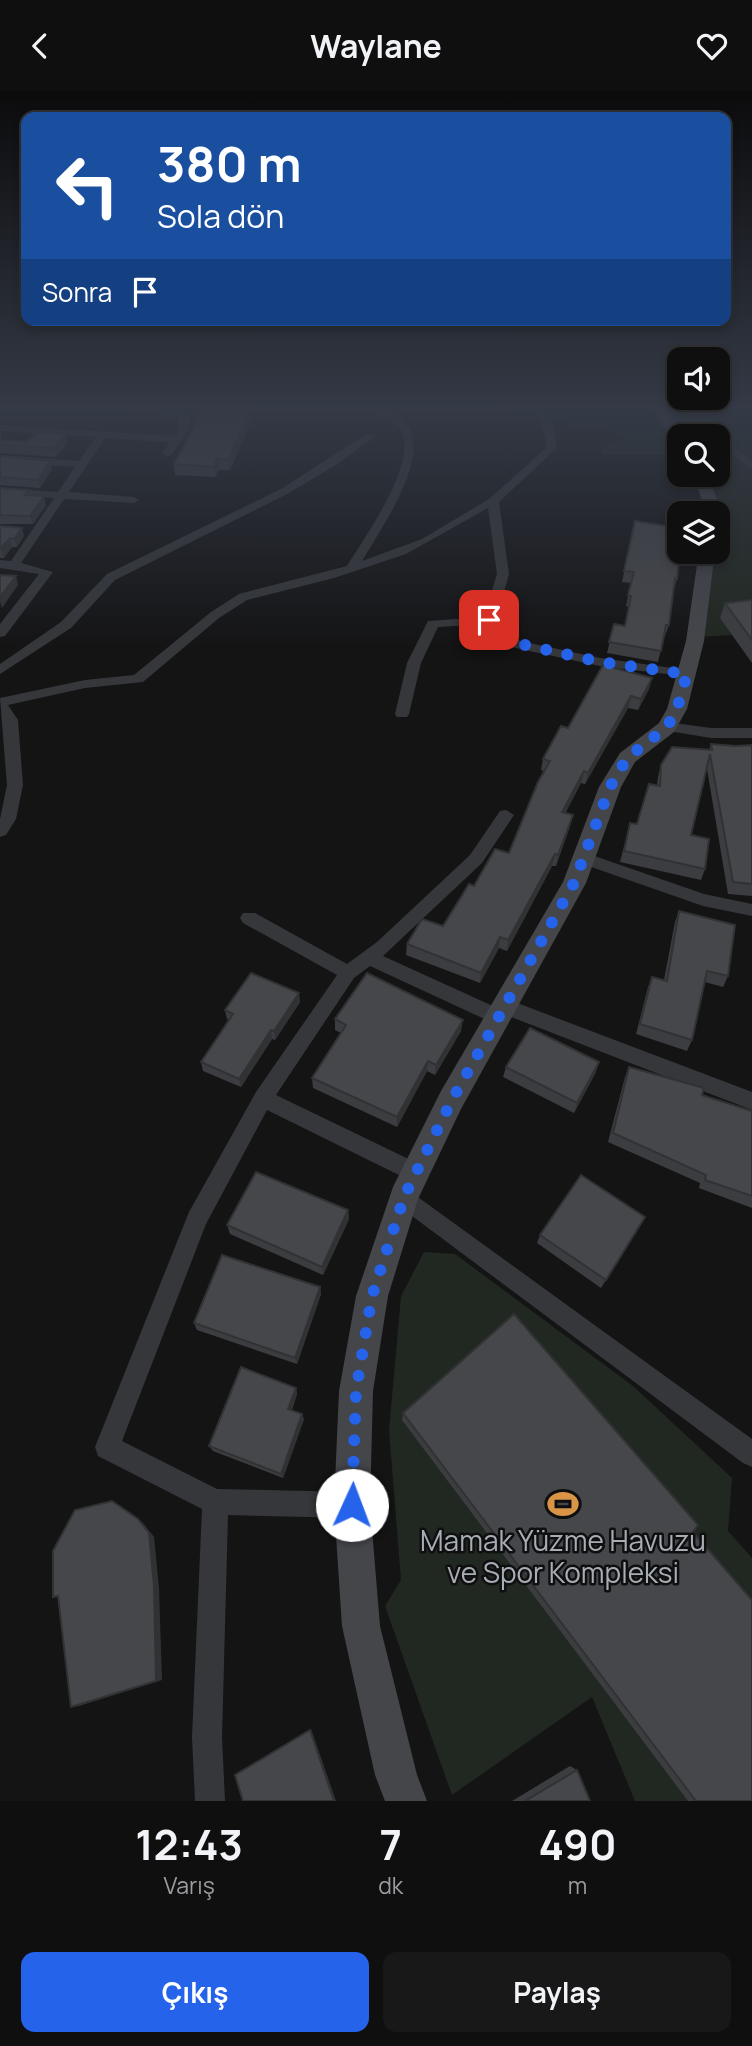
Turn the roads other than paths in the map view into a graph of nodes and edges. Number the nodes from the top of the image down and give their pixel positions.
1 (67, 487) edge
2 (292, 487) edge
3 (398, 487) edge
4 (509, 487) edge
5 (0, 491) edge
6 (62, 494) junction
7 (134, 500) dead end
8 (493, 501) junction
9 (0, 564) edge
10 (705, 564) edge
11 (14, 565) junction
12 (353, 566) junction
13 (489, 620) junction
14 (0, 633) edge
15 (0, 670) edge
16 (687, 674) junction
17 (0, 703) edge
18 (402, 714) dead end
19 (667, 727) junction
20 (752, 733) edge
21 (506, 815) dead end
22 (0, 831) edge
23 (583, 858) junction
24 (752, 909) edge
25 (249, 918) dead end
26 (368, 957) junction
27 (348, 974) junction
28 (501, 1011) junction
29 (263, 1098) junction
30 (752, 1101) edge
31 (410, 1185) junction
32 (752, 1454) edge
33 (215, 1502) junction
34 (352, 1505) junction
35 (210, 1801) edge
36 (406, 1801) edge

1 - 6 street
2 - 15 street
3 - 12 street
4 - 8 street
5 - 6 street
6 - 7 street
6 - 11 street
8 - 12 street
8 - 13 street
9 - 11 street
10 - 16 main road
11 - 14 street
12 - 17 street
13 - 16 street
13 - 18 street
16 - 19 main road
17 - 22 street
19 - 20 street
19 - 23 main road
21 - 26 street
23 - 24 street
23 - 28 main road
25 - 27 street
26 - 27 street
26 - 28 street
27 - 29 street
28 - 30 street
28 - 31 main road
29 - 31 street
29 - 33 street
31 - 32 street
31 - 34 main road
33 - 34 street
33 - 35 street
34 - 36 main road

